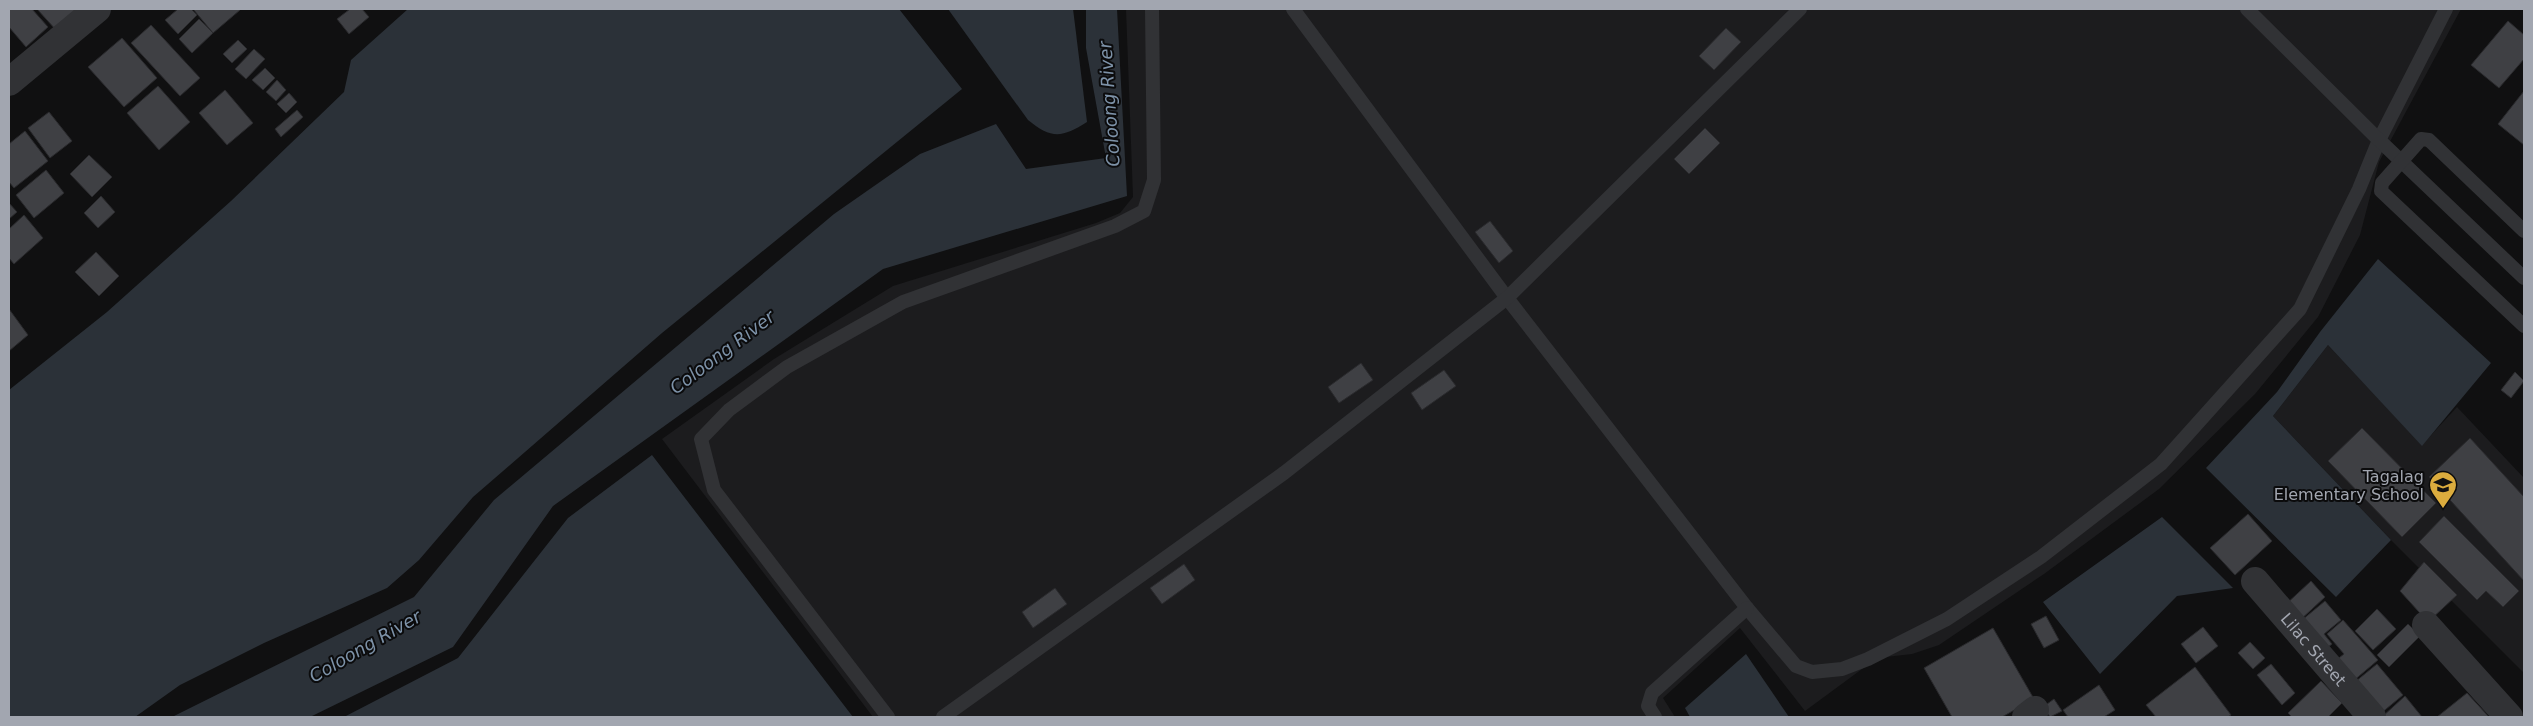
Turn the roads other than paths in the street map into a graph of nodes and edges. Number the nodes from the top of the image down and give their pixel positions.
1 (96, 9) edge
2 (1152, 9) edge
3 (1292, 9) edge
4 (1800, 9) edge
5 (2248, 9) edge
6 (2446, 9) edge
7 (9, 82) edge
8 (2379, 140) junction
9 (2402, 162) junction
10 (2524, 231) edge
11 (2524, 278) edge
12 (1507, 298) junction
13 (2524, 326) edge
14 (2255, 581) dead end
15 (1747, 608) junction
16 (2426, 625) dead end
17 (888, 717) edge
18 (943, 717) edge
19 (1655, 717) edge
20 (2372, 717) edge
21 (2509, 717) edge

1 - 7 street
2 - 17 lane
3 - 12 lane
4 - 12 lane
5 - 8 lane
6 - 8 lane
8 - 9 lane
8 - 15 lane
9 - 10 lane
9 - 11 lane
9 - 13 lane
12 - 15 lane
12 - 18 lane
14 - 20 street, Lilac Street
15 - 19 lane
16 - 21 street

